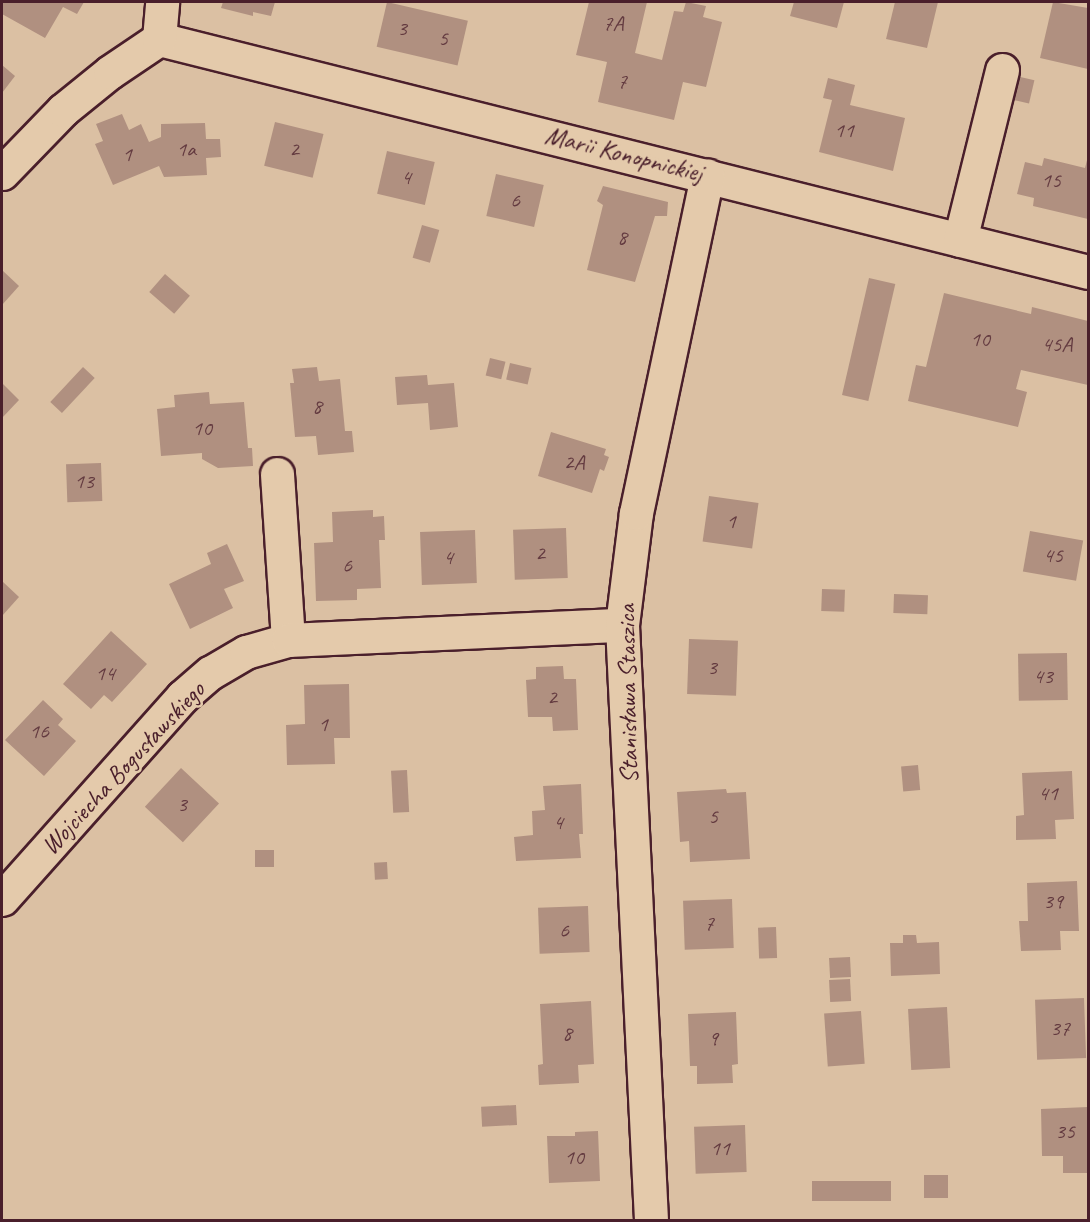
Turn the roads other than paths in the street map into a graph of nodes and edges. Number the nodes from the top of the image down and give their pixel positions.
1 (162, 2) edge
2 (159, 39) junction
3 (1002, 70) dead end
4 (2, 173) edge
5 (707, 175) junction
6 (960, 240) junction
7 (1089, 272) edge
8 (277, 474) dead end
9 (622, 624) junction
10 (288, 640) junction
11 (2, 899) edge
12 (651, 1221) edge

1 - 2 street
2 - 4 street
2 - 5 street, Marii Konopnickiej
3 - 6 street
5 - 6 street, Marii Konopnickiej
5 - 9 street, Stanisława Staszica
6 - 7 street, Marii Konopnickiej
8 - 10 street
9 - 10 street, Wojciecha Bogusławskiego
9 - 12 street, Stanisława Staszica
10 - 11 street, Wojciecha Bogusławskiego

